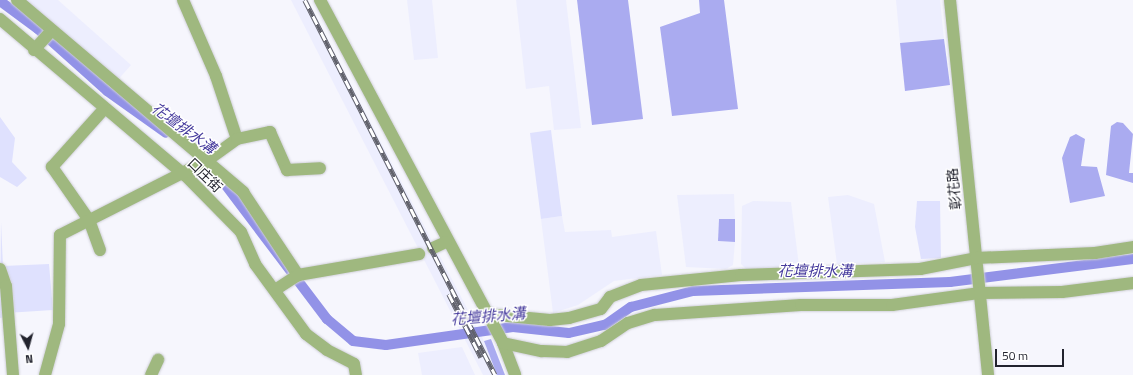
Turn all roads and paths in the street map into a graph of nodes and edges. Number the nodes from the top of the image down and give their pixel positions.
1 (16, 0) edge
2 (183, 0) edge
3 (320, 0) edge
4 (950, 0) edge
5 (0, 19) edge
6 (50, 32) junction
7 (36, 47) junction
8 (104, 109) junction
9 (237, 140) junction
10 (208, 160) junction
11 (320, 168) dead end
12 (182, 172) junction
13 (89, 220) junction
14 (446, 242) junction
15 (1133, 247) edge
16 (433, 248) dead end
17 (100, 250) dead end
18 (419, 254) dead end
19 (977, 263) junction
20 (0, 269) edge
21 (296, 276) junction
22 (1133, 283) edge
23 (277, 289) junction
24 (980, 290) junction
25 (489, 317) junction
26 (502, 341) junction
27 (158, 360) dead end
28 (13, 375) edge
29 (45, 375) edge
30 (151, 375) edge
31 (356, 375) edge
32 (515, 375) edge
33 (988, 375) edge

1 - 6 street
2 - 9 street
3 - 14 street
4 - 19 street, 彰花路
5 - 7 street, 口庄街
6 - 7 street
6 - 10 street
7 - 8 street, 口庄街
8 - 12 street, 口庄街
8 - 13 street
9 - 10 street
9 - 11 street
10 - 12 street
10 - 21 street
12 - 13 street
12 - 23 street, 口庄街
13 - 17 street
13 - 29 street
14 - 16 street
14 - 25 street
15 - 19 street
18 - 21 street
19 - 24 street, 彰花路
19 - 25 street
20 - 28 street
21 - 23 street
22 - 24 street
23 - 31 street, 口庄街
24 - 26 street
24 - 33 street, 彰花路
25 - 26 street
26 - 32 street
27 - 30 street

